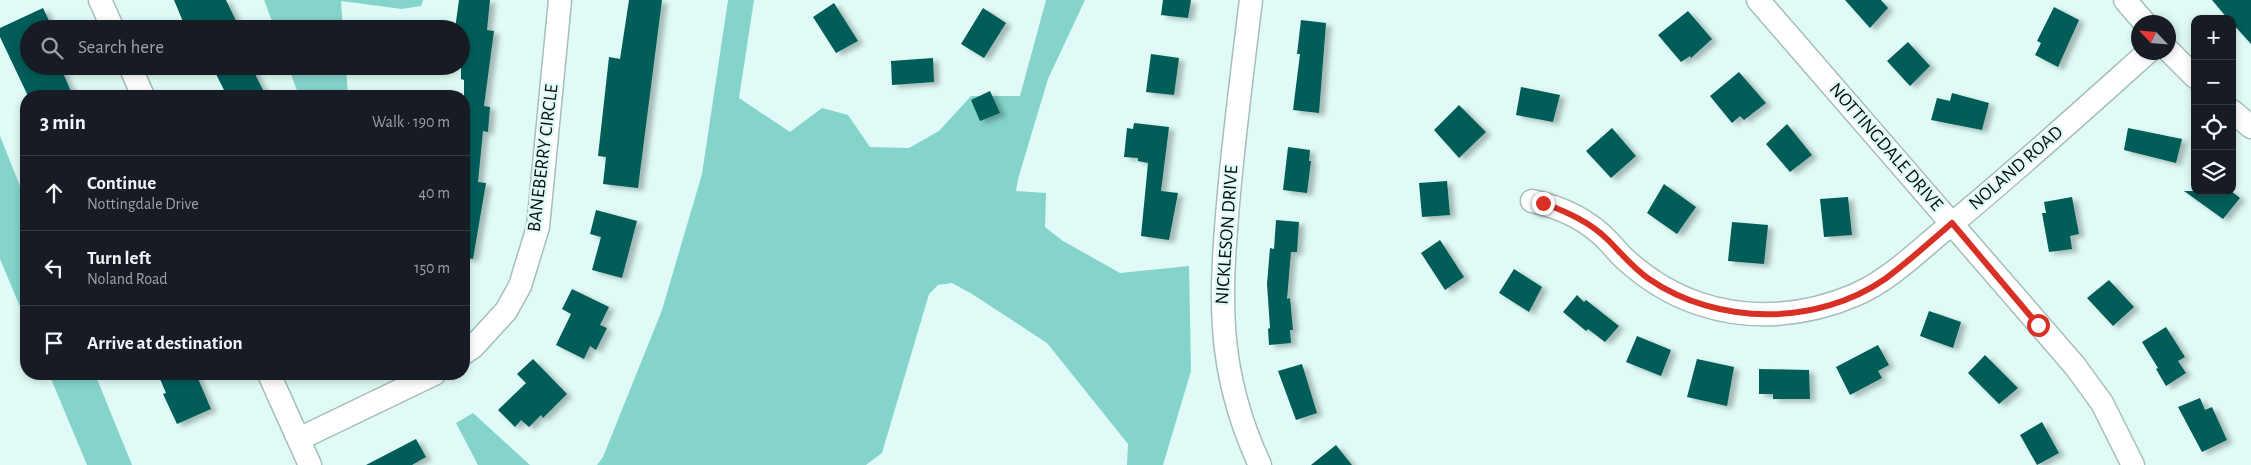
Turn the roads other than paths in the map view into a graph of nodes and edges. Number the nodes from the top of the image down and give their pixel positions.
1 (100, 0) edge
2 (560, 0) edge
3 (1251, 0) edge
4 (1758, 0) edge
5 (2125, 0) edge
6 (2138, 15) edge
7 (109, 20) edge
8 (2176, 58) edge
9 (2139, 60) edge
10 (2191, 72) edge
11 (134, 75) edge
12 (140, 90) edge
13 (2236, 114) edge
14 (2251, 127) edge
15 (1532, 201) dead end
16 (1952, 223) junction
17 (470, 349) edge
18 (272, 380) edge
19 (422, 380) edge
20 (299, 439) junction
21 (310, 465) edge
22 (1260, 465) edge
23 (2134, 465) edge

1 - 7 street
2 - 17 street, BANEBERRY CIRCLE
3 - 22 street, NICKLESON DRIVE
4 - 16 street, NOTTINGDALE DRIVE
5 - 6 street
8 - 10 street
9 - 16 street, NOLAND ROAD
11 - 12 street
13 - 14 street
15 - 16 street, NOLAND ROAD
16 - 23 street, NOTTINGDALE DRIVE
18 - 20 street
19 - 20 street
20 - 21 street

